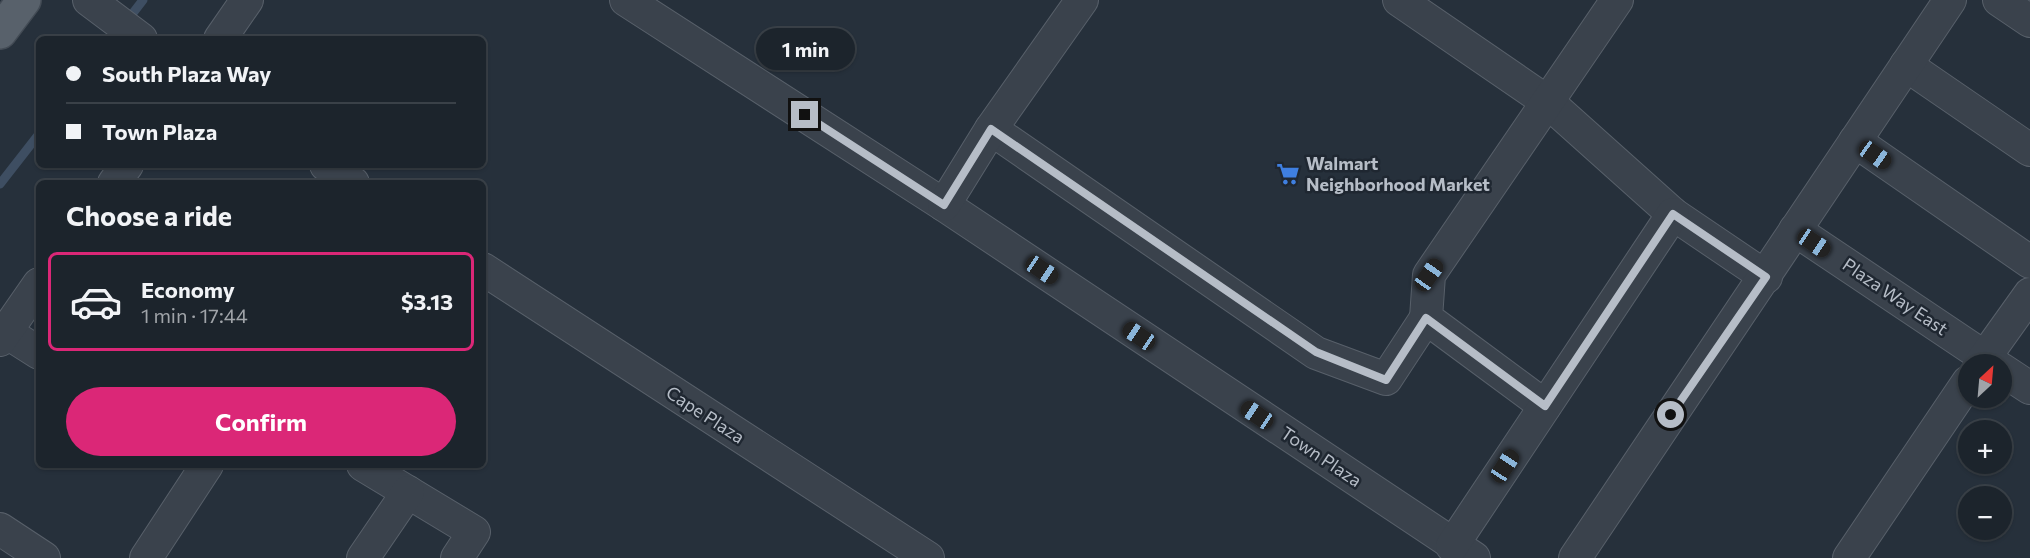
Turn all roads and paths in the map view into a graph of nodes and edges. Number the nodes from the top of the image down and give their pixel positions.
1 (24, 0) edge
2 (247, 0) edge
3 (627, 0) edge
4 (1082, 0) edge
5 (1398, 0) edge
6 (1617, 0) edge
7 (1950, 0) edge
8 (1999, 0) edge
9 (91, 1) edge
10 (2030, 21) edge
11 (0, 32) edge
12 (137, 36) edge
13 (222, 36) edge
14 (1906, 65) junction
15 (1549, 103) junction
16 (991, 129) junction
17 (1855, 141) junction
18 (2030, 150) edge
19 (330, 168) edge
20 (348, 180) edge
21 (944, 205) junction
22 (1673, 214) junction
23 (1795, 230) junction
24 (2030, 262) edge
25 (486, 271) edge
26 (1766, 277) junction
27 (36, 288) edge
28 (2030, 294) edge
29 (1426, 318) junction
30 (3, 336) edge
31 (36, 352) edge
32 (1968, 354) edge
33 (1994, 354) edge
34 (2012, 379) edge
35 (2030, 388) edge
36 (1545, 406) junction
37 (1958, 406) edge
38 (205, 468) edge
39 (368, 468) edge
40 (408, 492) junction
41 (0, 529) edge
42 (1463, 552) edge
43 (44, 558) edge
44 (146, 558) edge
45 (363, 558) edge
46 (457, 558) edge
47 (928, 558) edge
48 (1575, 558) edge
49 (1849, 558) edge

1 - 11 main road
2 - 13 street
3 - 21 street, Town Plaza
4 - 16 street
5 - 15 street
6 - 15 street
7 - 14 street
8 - 10 street
9 - 12 street
14 - 17 street
14 - 18 street
15 - 22 street
15 - 29 street
16 - 21 street
16 - 29 street
17 - 23 street
17 - 24 street
19 - 20 street
21 - 42 street, Town Plaza
22 - 26 street
22 - 36 street
23 - 26 street
23 - 32 street, Plaza Way East
25 - 47 street, Cape Plaza
26 - 48 street
27 - 30 street
28 - 33 street
29 - 36 street
30 - 31 street
34 - 35 street, Plaza Way East
36 - 42 street
37 - 49 street
38 - 44 street
39 - 40 street
40 - 45 street
40 - 46 street
41 - 43 street

